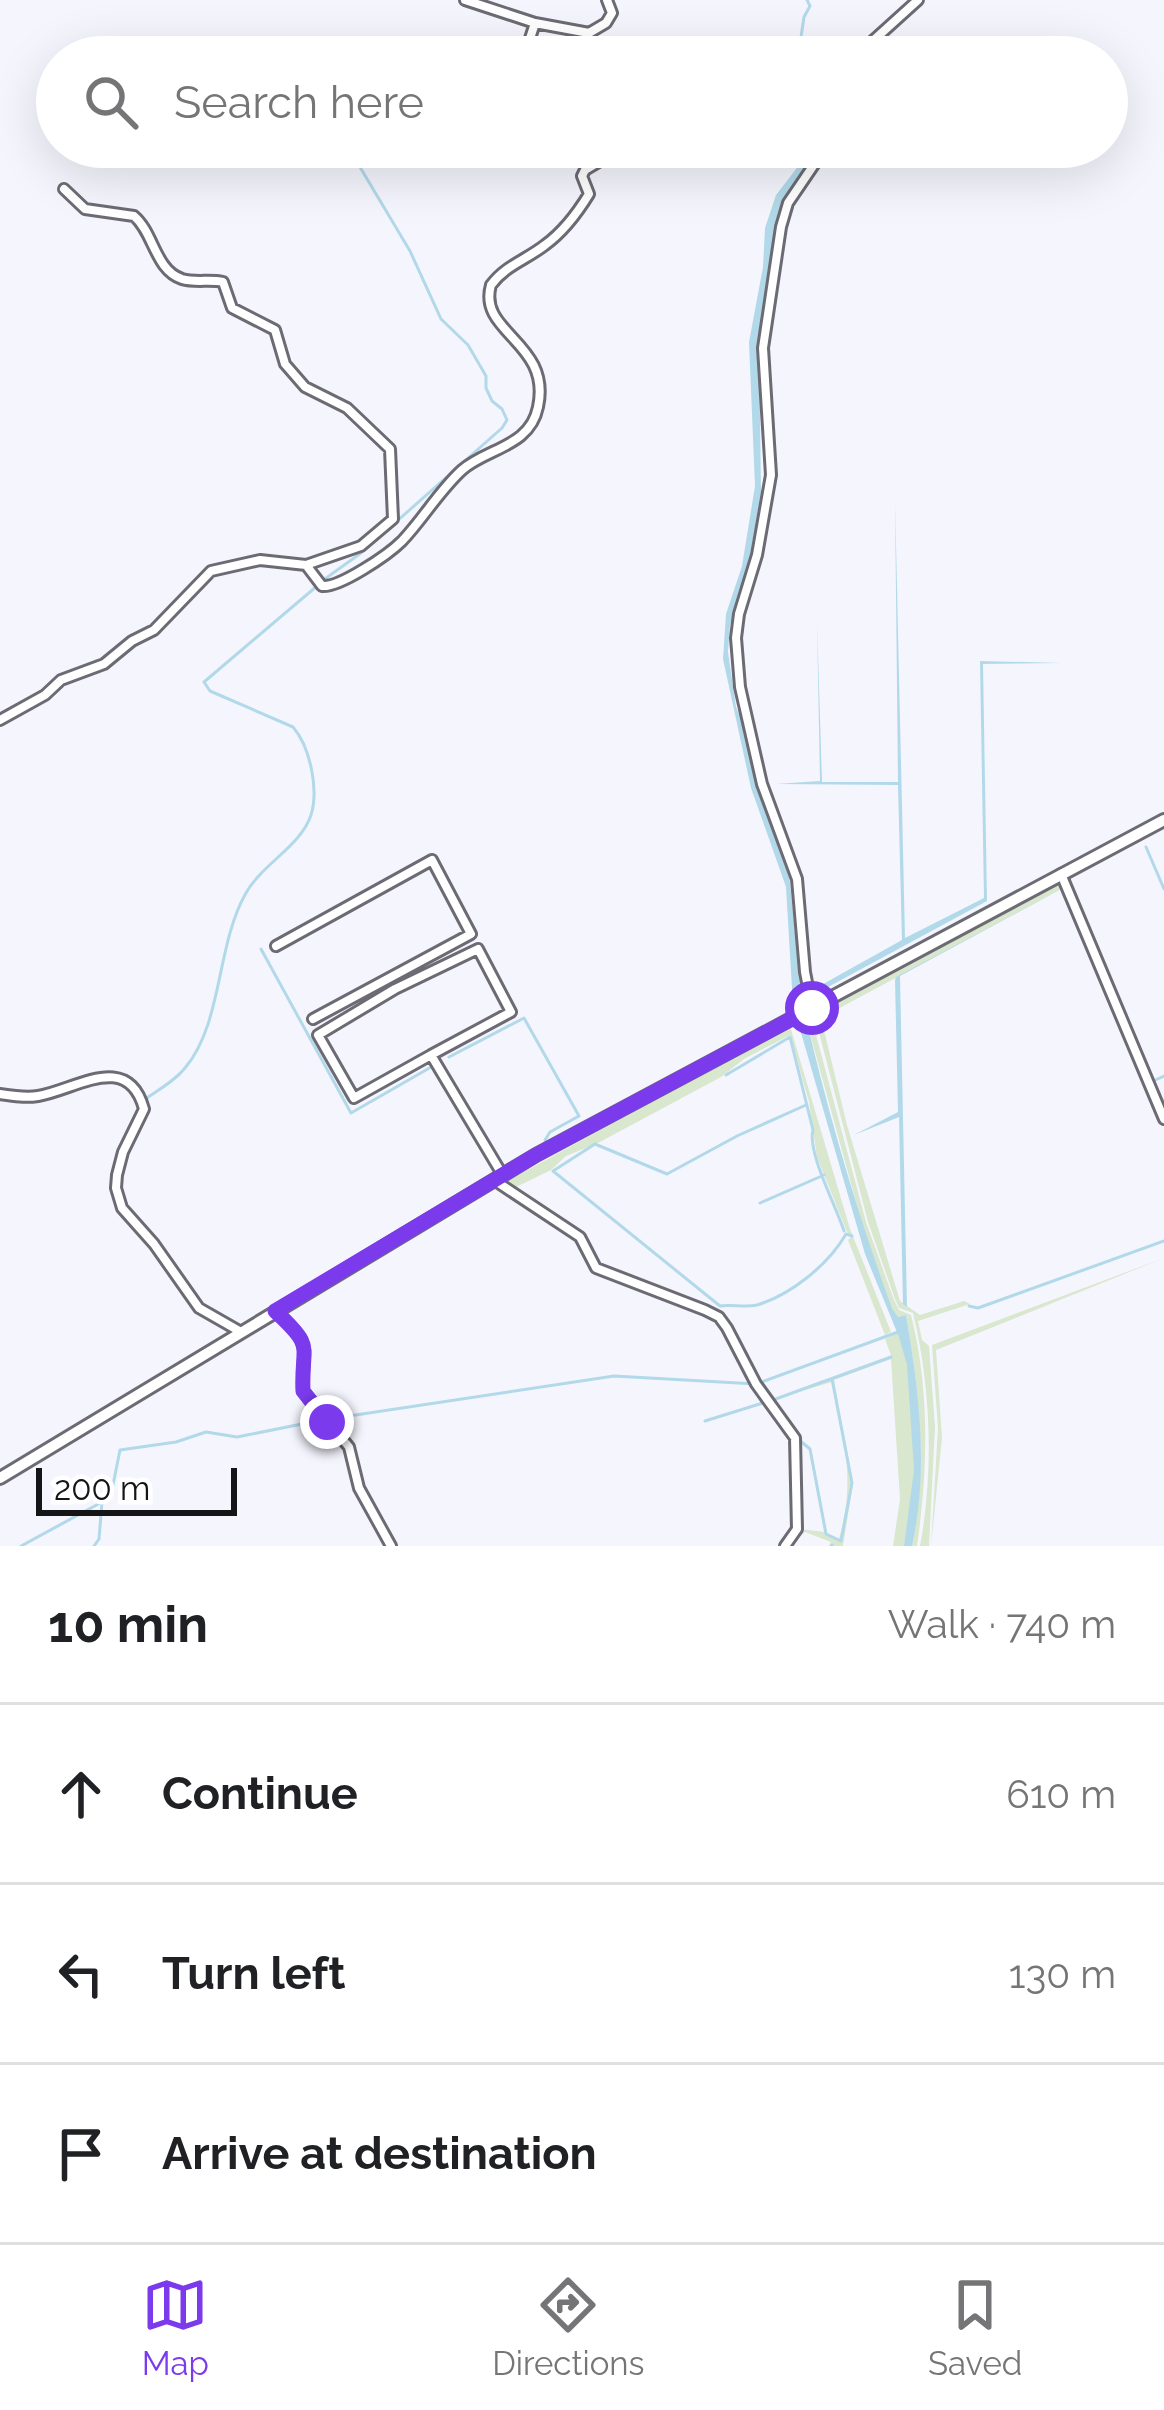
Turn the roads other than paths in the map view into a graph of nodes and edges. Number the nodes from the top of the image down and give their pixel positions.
1 (465, 0) edge
2 (608, 0) edge
3 (918, 0) edge
4 (535, 23) junction
5 (531, 36) edge
6 (879, 36) edge
7 (588, 168) edge
8 (812, 168) edge
9 (64, 189) dead end
10 (306, 565) junction
11 (0, 720) edge
12 (1164, 820) edge
13 (1061, 874) junction
14 (276, 946) dead end
15 (446, 948) junction
16 (453, 960) junction
17 (389, 979) junction
18 (395, 989) junction
19 (333, 1009) junction
20 (810, 1009) junction
21 (314, 1019) dead end
22 (339, 1022) junction
23 (431, 1055) junction
24 (0, 1094) edge
25 (1164, 1119) edge
26 (498, 1177) junction
27 (275, 1311) junction
28 (242, 1331) junction
29 (0, 1478) edge
30 (391, 1546) edge
31 (785, 1546) edge

1 - 4 street
2 - 4 street
3 - 6 street
4 - 5 street
7 - 10 street
8 - 20 street
9 - 10 street
10 - 11 street
12 - 13 main road
13 - 20 main road
13 - 25 street
14 - 15 street
15 - 16 street
15 - 17 street
16 - 18 street
16 - 23 street
17 - 18 street
17 - 19 street
18 - 22 street
19 - 21 street
19 - 22 street
20 - 26 main road
22 - 23 street
23 - 26 street
24 - 28 street
26 - 27 main road
26 - 31 street
27 - 28 main road
27 - 30 street
28 - 29 main road

